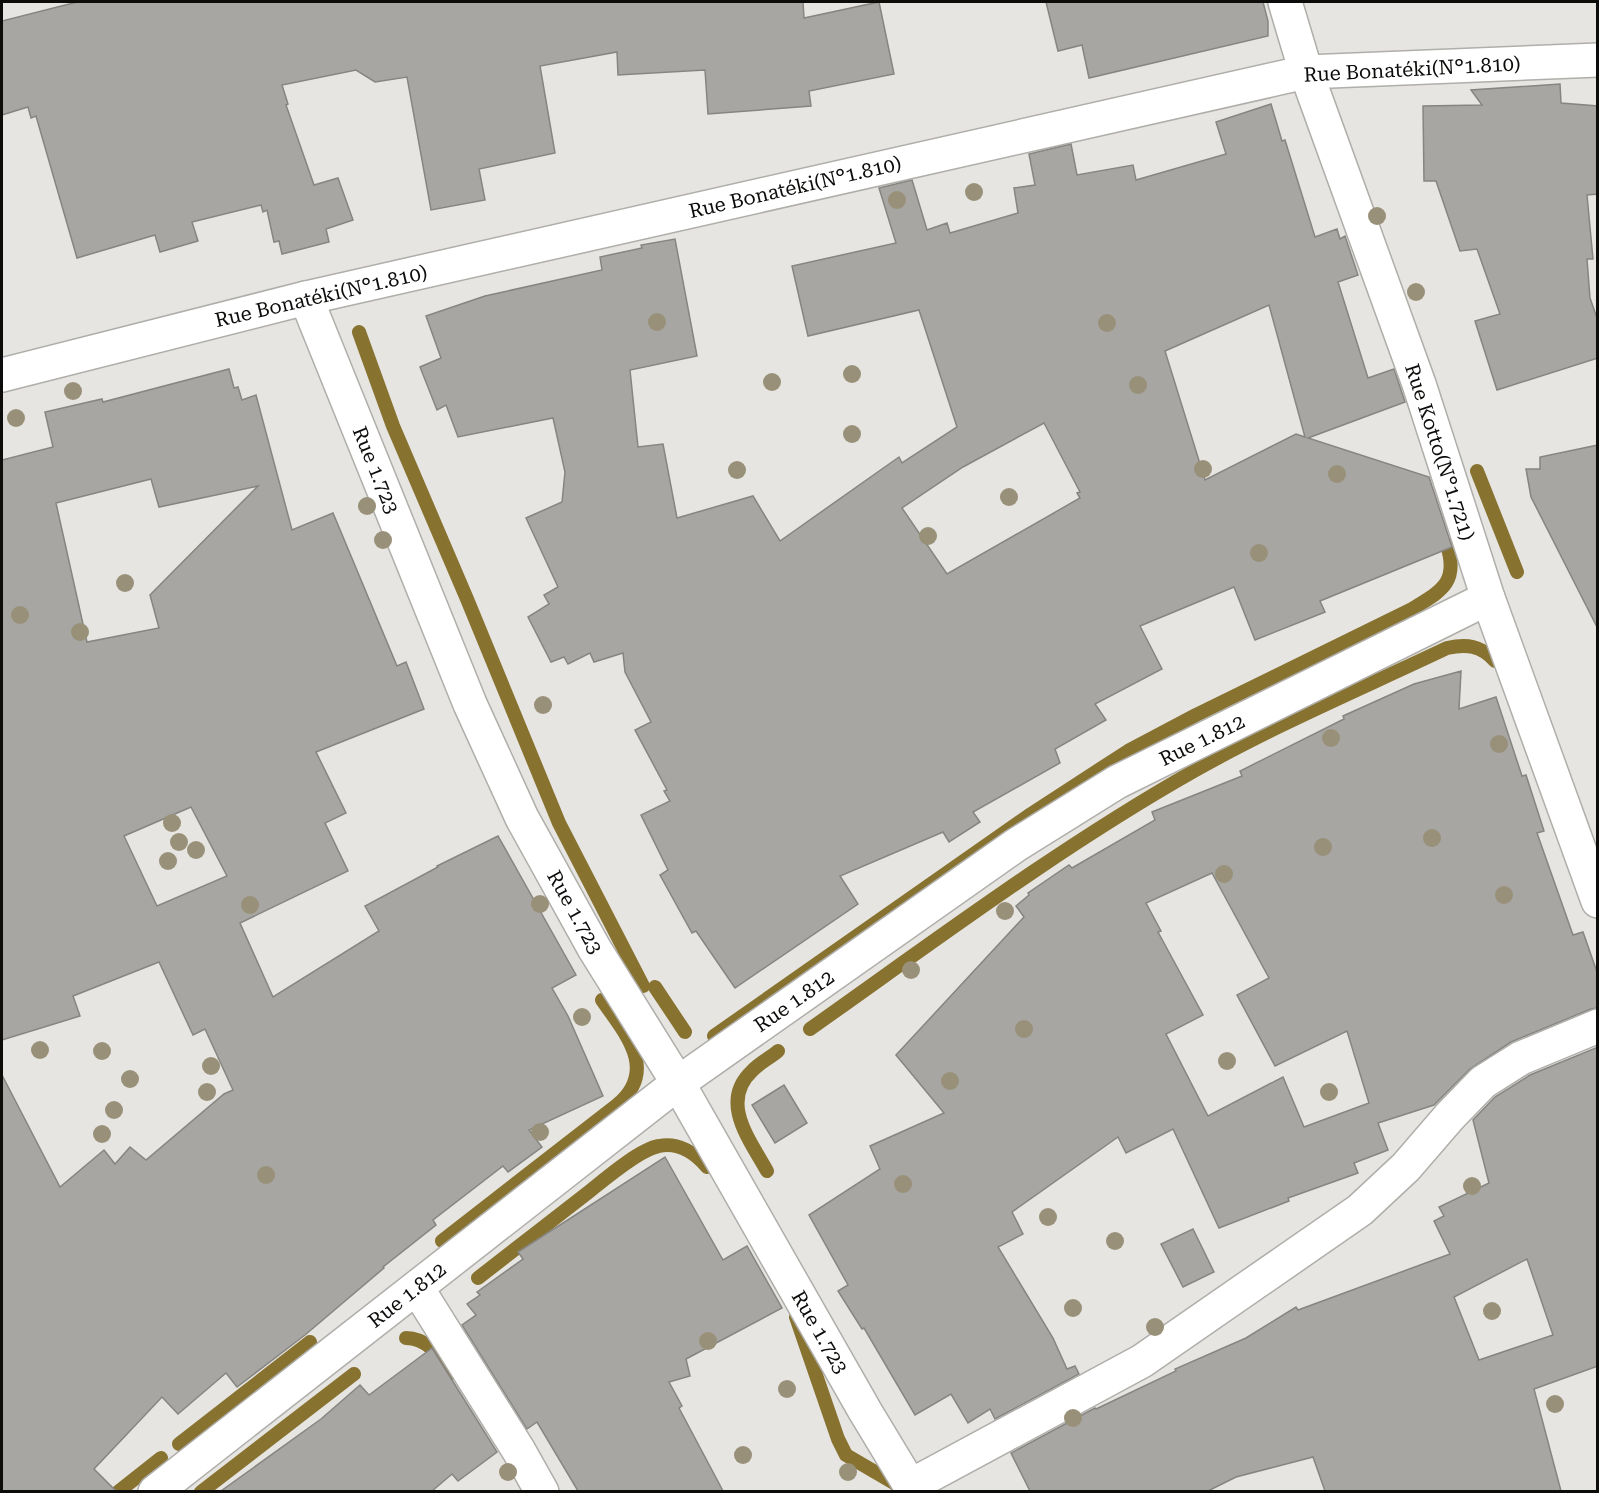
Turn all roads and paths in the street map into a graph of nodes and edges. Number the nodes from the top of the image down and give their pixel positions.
1 (1285, 2) edge
2 (1598, 60) edge
3 (1306, 72) junction
4 (306, 298) junction
5 (2, 375) edge
6 (1488, 598) junction
7 (1598, 901) edge
8 (1598, 1026) edge
9 (678, 1083) junction
10 (417, 1288) junction
11 (912, 1489) edge
12 (155, 1491) edge
13 (542, 1491) edge

1 - 3 street, Rue Kotto(N°1.721)
2 - 3 street, Rue Bonatéki(N°1.810)
3 - 4 street, Rue Bonatéki(N°1.810)
3 - 6 street, Rue Kotto(N°1.721)
4 - 5 street, Rue Bonatéki(N°1.810)
4 - 9 street, Rue 1.723
6 - 7 street, Rue Kotto(N°1.721)
6 - 9 street, Rue 1.812
8 - 11 street
9 - 10 street, Rue 1.812
9 - 11 street, Rue 1.723
10 - 12 street, Rue 1.812
10 - 13 street

